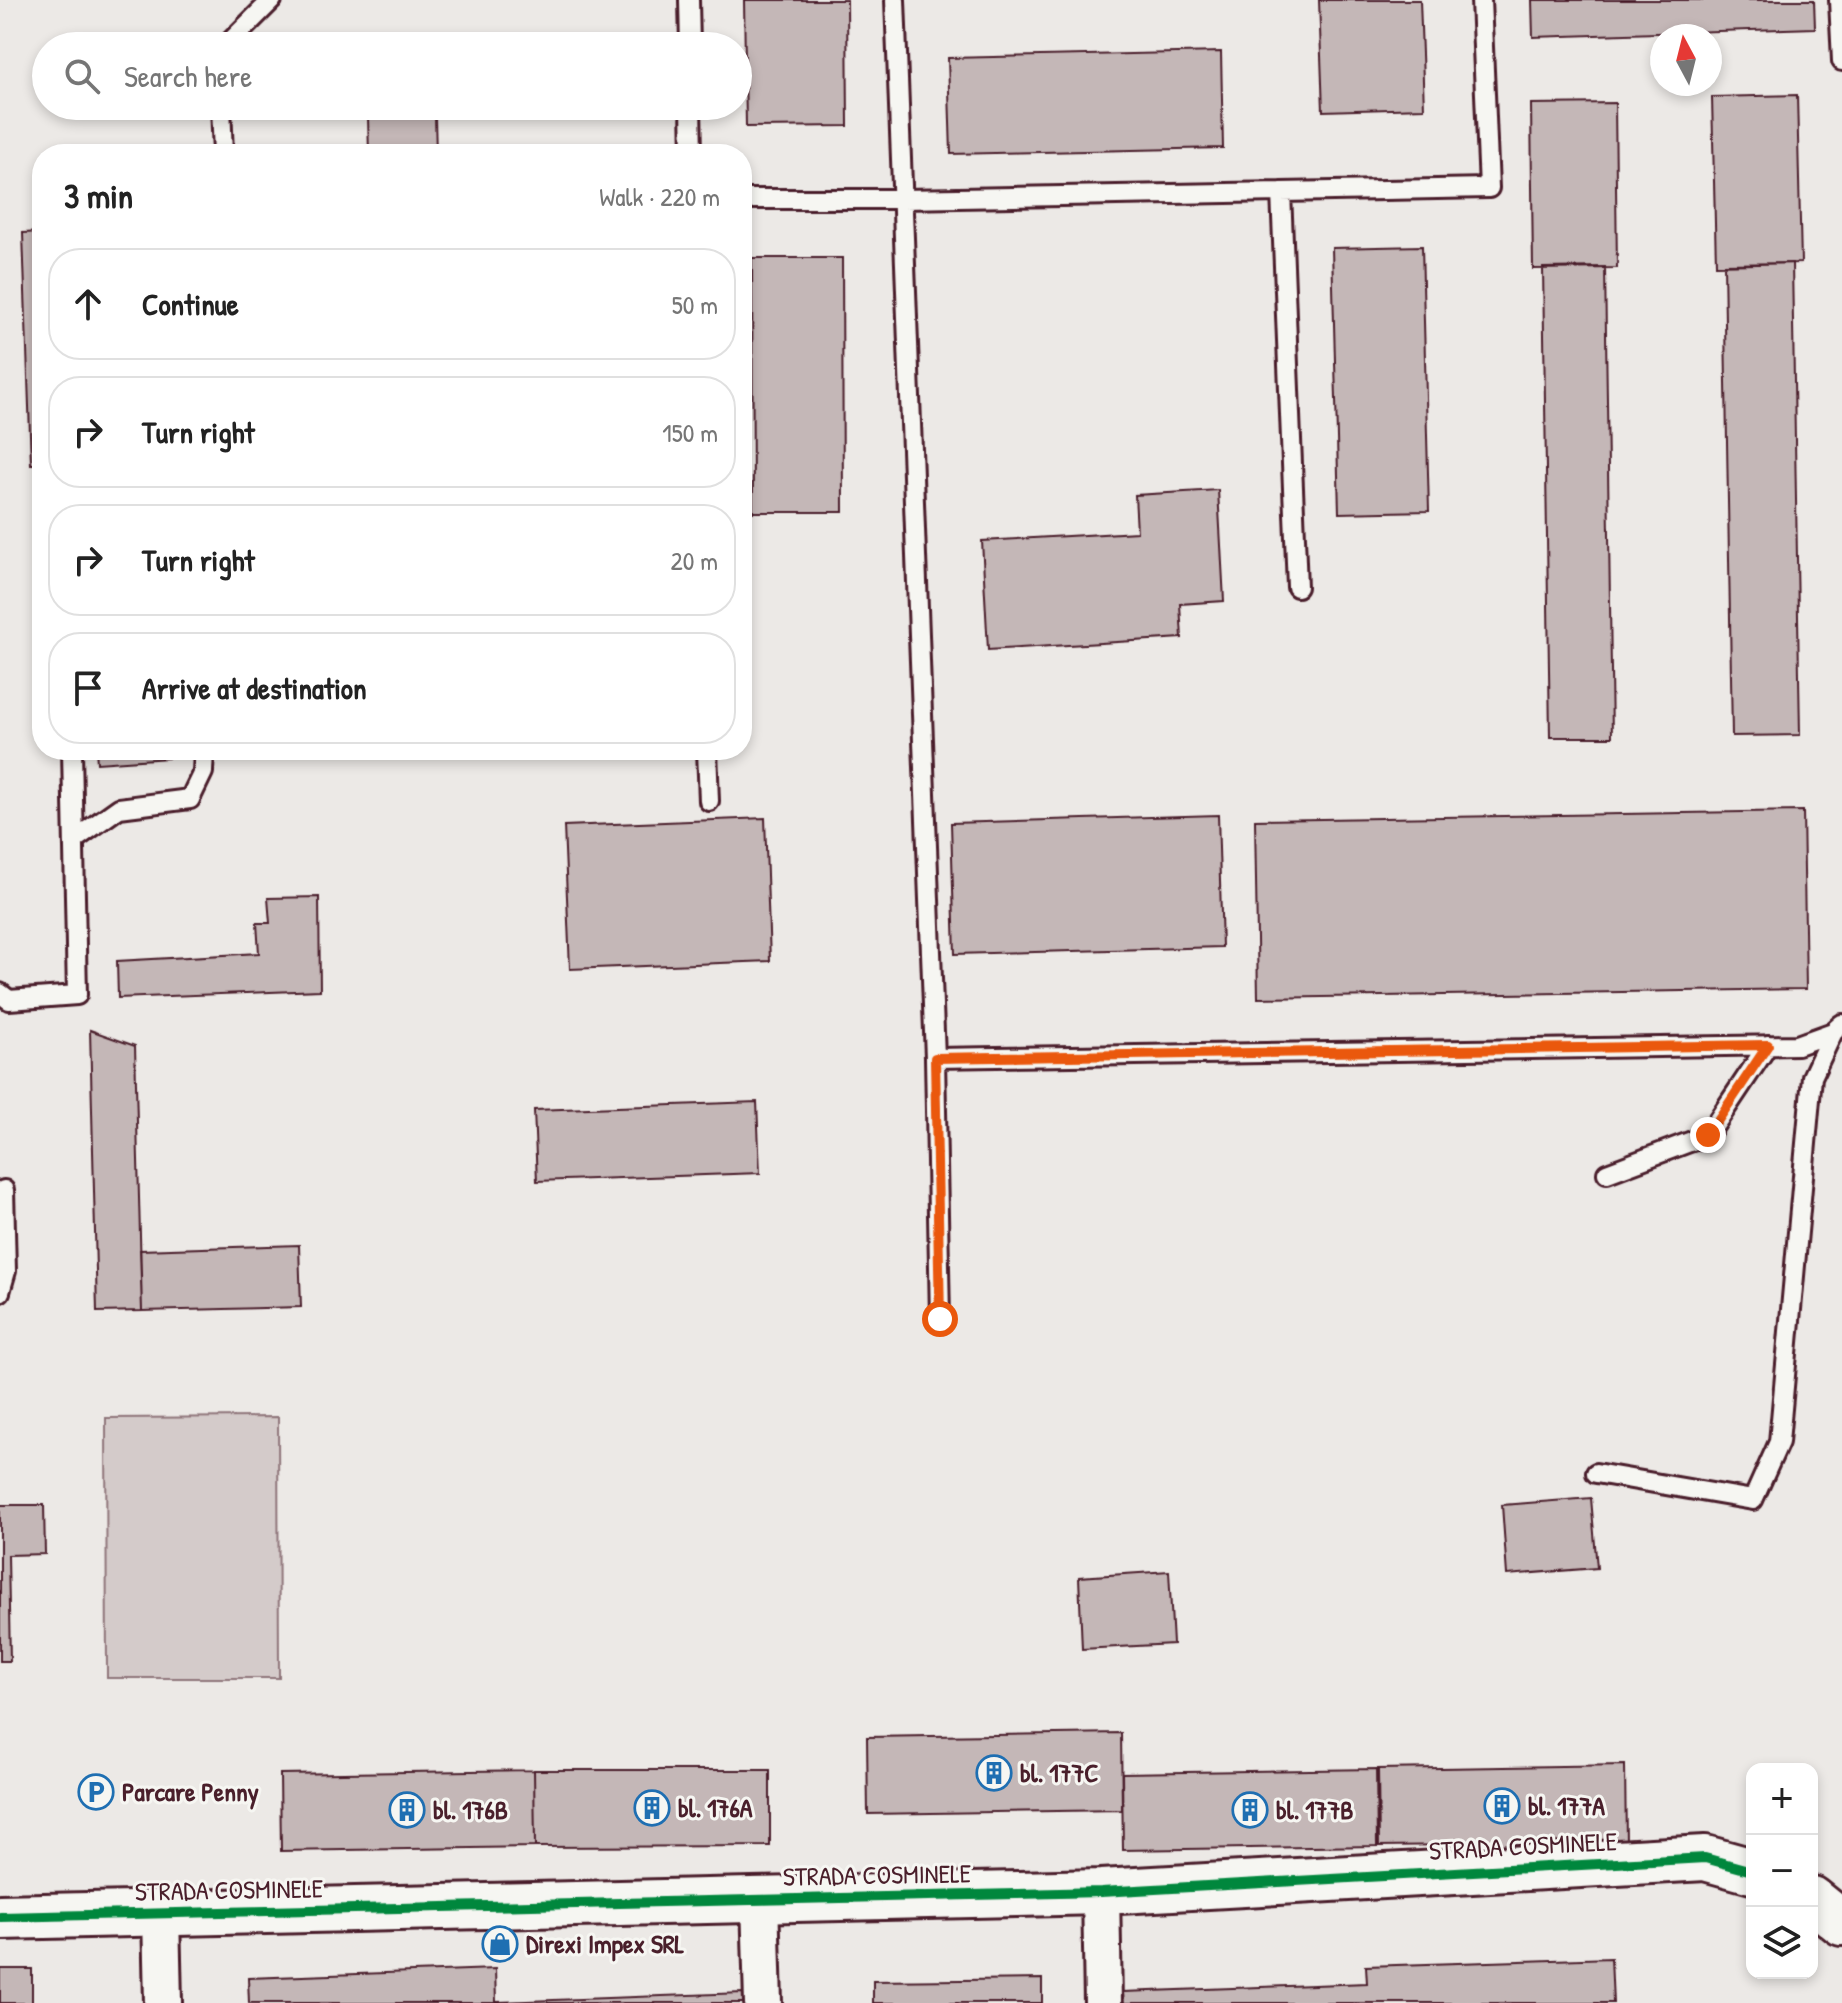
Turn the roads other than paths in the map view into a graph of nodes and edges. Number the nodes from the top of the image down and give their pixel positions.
1 (272, 0) edge
2 (689, 0) edge
3 (895, 0) edge
4 (1481, 0) edge
5 (1839, 0) edge
6 (240, 32) edge
7 (690, 32) edge
8 (1842, 61) edge
9 (222, 120) edge
10 (691, 120) edge
11 (223, 144) edge
12 (692, 144) edge
13 (1281, 192) junction
14 (752, 199) edge
15 (903, 199) junction
16 (1297, 587) dead end
17 (72, 760) edge
18 (204, 760) edge
19 (707, 760) edge
20 (709, 801) dead end
21 (74, 840) junction
22 (0, 993) edge
23 (1838, 1028) edge
24 (1768, 1045) junction
25 (935, 1058) junction
26 (1607, 1173) dead end
27 (4, 1190) dead end
28 (0, 1292) edge
29 (940, 1319) dead end
30 (1596, 1473) dead end
31 (1746, 1869) edge
32 (1101, 1892) junction
33 (760, 1900) junction
34 (1818, 1904) edge
35 (161, 1914) junction
36 (0, 1917) edge
37 (1842, 1923) edge
38 (163, 2003) edge
39 (763, 2003) edge
40 (1103, 2003) edge

1 - 6 lane
2 - 7 lane
3 - 15 lane
4 - 13 lane
5 - 8 lane
9 - 11 lane
10 - 12 lane
13 - 15 lane
13 - 16 lane
14 - 15 lane
15 - 25 lane
17 - 21 lane
18 - 21 lane
19 - 20 lane
21 - 22 lane
23 - 24 lane
23 - 30 lane
24 - 25 lane
24 - 26 lane
25 - 29 lane
27 - 28 lane
31 - 32 street, STRADA COSMINELE
32 - 33 street, STRADA COSMINELE
32 - 40 street
33 - 35 street, STRADA COSMINELE
33 - 39 street
34 - 37 street
35 - 36 street, STRADA COSMINELE
35 - 38 street

